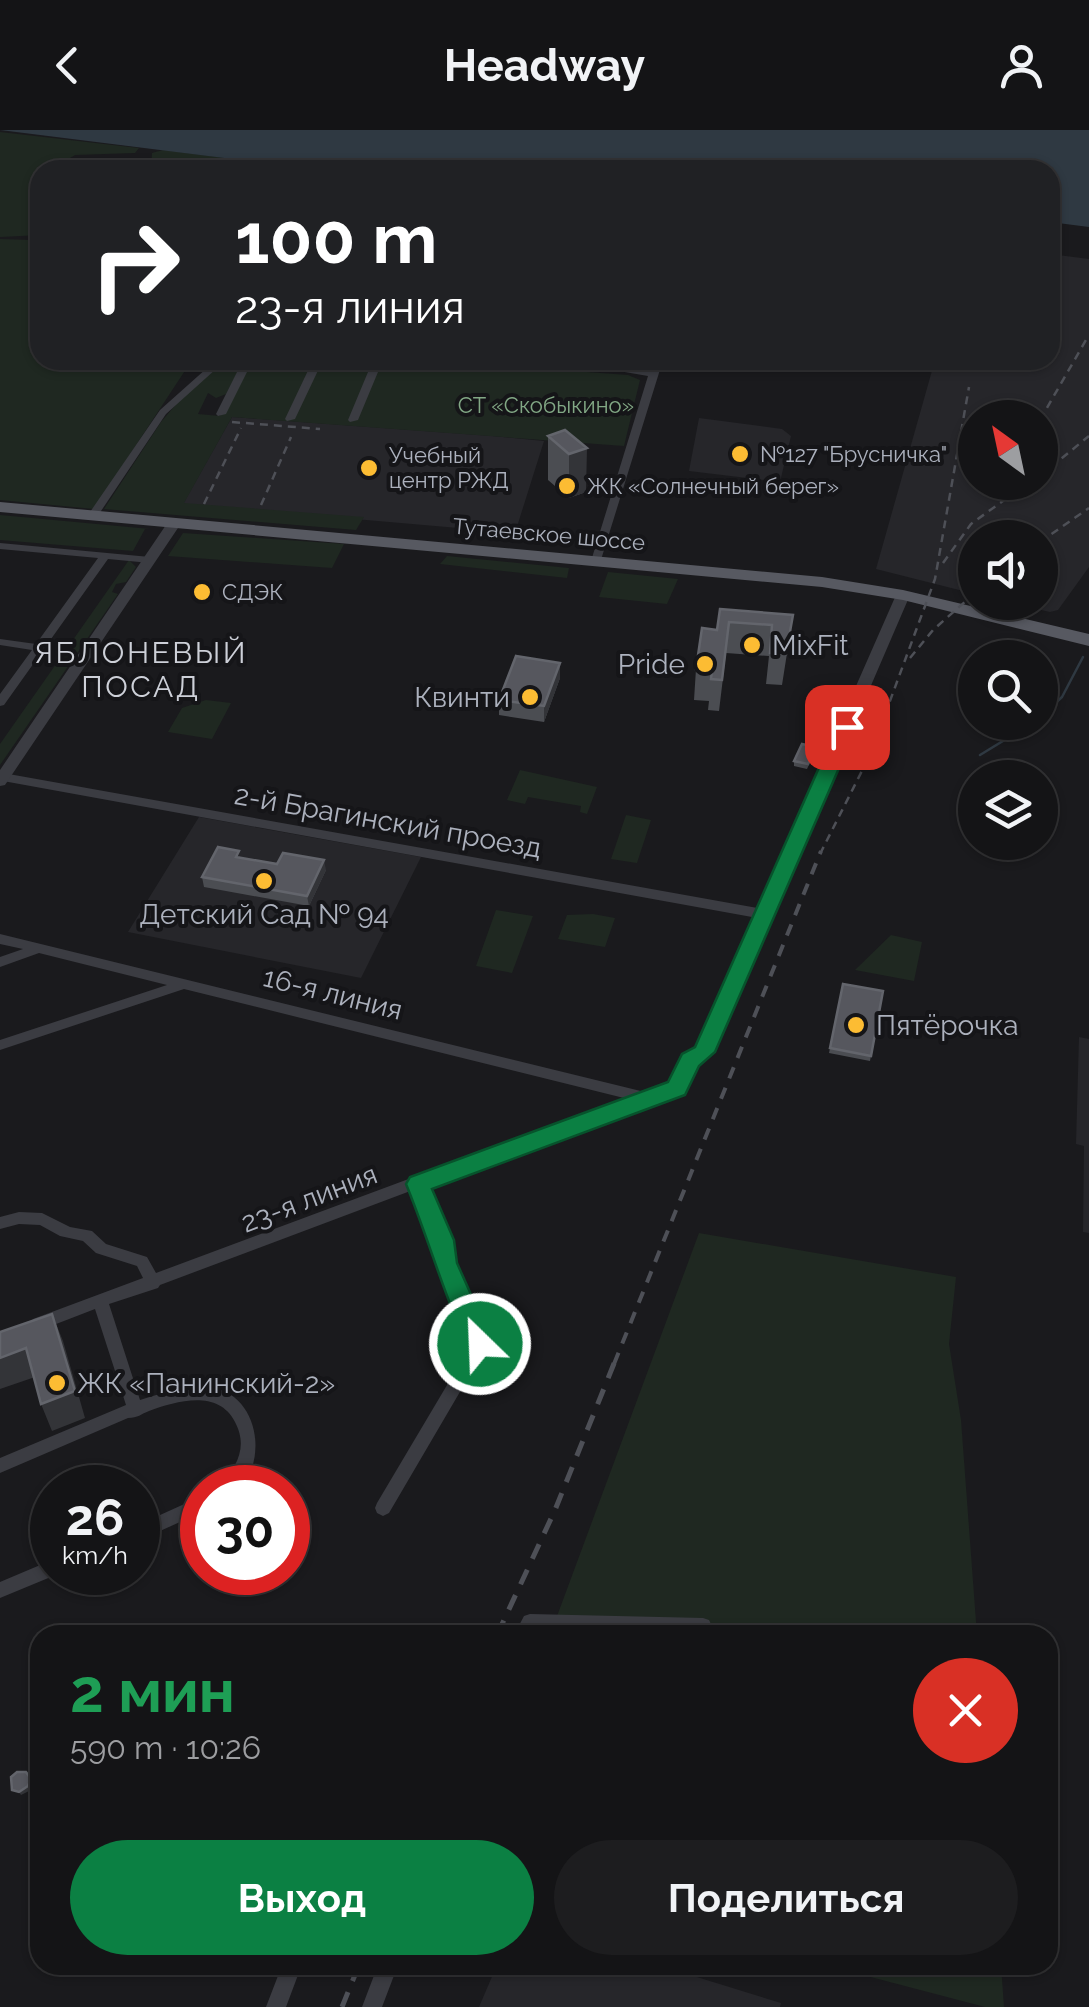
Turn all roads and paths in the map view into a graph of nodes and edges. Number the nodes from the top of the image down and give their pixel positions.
1 (210, 370) edge
2 (243, 370) edge
3 (313, 370) edge
4 (374, 370) edge
5 (610, 370) edge
6 (654, 370) edge
7 (653, 374) junction
8 (221, 414) dead end
9 (290, 419) dead end
10 (354, 420) dead end
11 (0, 508) edge
12 (94, 515) junction
13 (174, 522) junction
14 (0, 546) edge
15 (106, 556) junction
16 (150, 560) junction
17 (596, 561) junction
18 (902, 595) junction
19 (1089, 640) edge
20 (0, 642) edge
21 (39, 648) junction
22 (0, 702) edge
23 (2, 779) edge
24 (764, 914) junction
25 (0, 939) edge
26 (38, 949) junction
27 (0, 962) edge
28 (187, 983) junction
29 (0, 1045) edge
30 (652, 1100) junction
31 (418, 1184) junction
32 (0, 1223) edge
33 (153, 1282) junction
34 (100, 1301) junction
35 (17, 1331) edge
36 (136, 1411) junction
37 (245, 1465) edge
38 (0, 1466) edge
39 (383, 1508) dead end
40 (30, 1577) edge
41 (0, 1590) edge
42 (529, 1625) edge
43 (660, 1625) edge
44 (288, 1975) dead end
45 (384, 1975) edge
46 (276, 2007) edge
47 (372, 2007) edge

1 - 12 street
2 - 8 street
3 - 9 street
4 - 10 street
5 - 7 street
6 - 7 street
7 - 17 street
11 - 12 main road, Тутаевское шоссе
12 - 13 main road, Тутаевское шоссе
13 - 16 street
13 - 17 main road, Тутаевское шоссе
14 - 15 street
15 - 16 street
15 - 21 street
16 - 23 street
17 - 18 main road, Тутаевское шоссе
18 - 19 main road, Тутаевское шоссе
18 - 24 street
20 - 21 street
21 - 22 street
23 - 24 street, 2-й Брагинский проезд
24 - 30 street
25 - 26 street, 16-я линия
26 - 27 street
26 - 28 street, 16-я линия
28 - 29 street
28 - 30 street, 16-я линия
30 - 31 street, 23-я линия
31 - 33 street, 23-я линия
31 - 39 street
32 - 33 street
33 - 34 street, 23-я линия
34 - 35 street, 23-я линия
34 - 36 street
36 - 37 street
36 - 38 street
40 - 41 street
42 - 43 street
44 - 46 street
45 - 47 street

